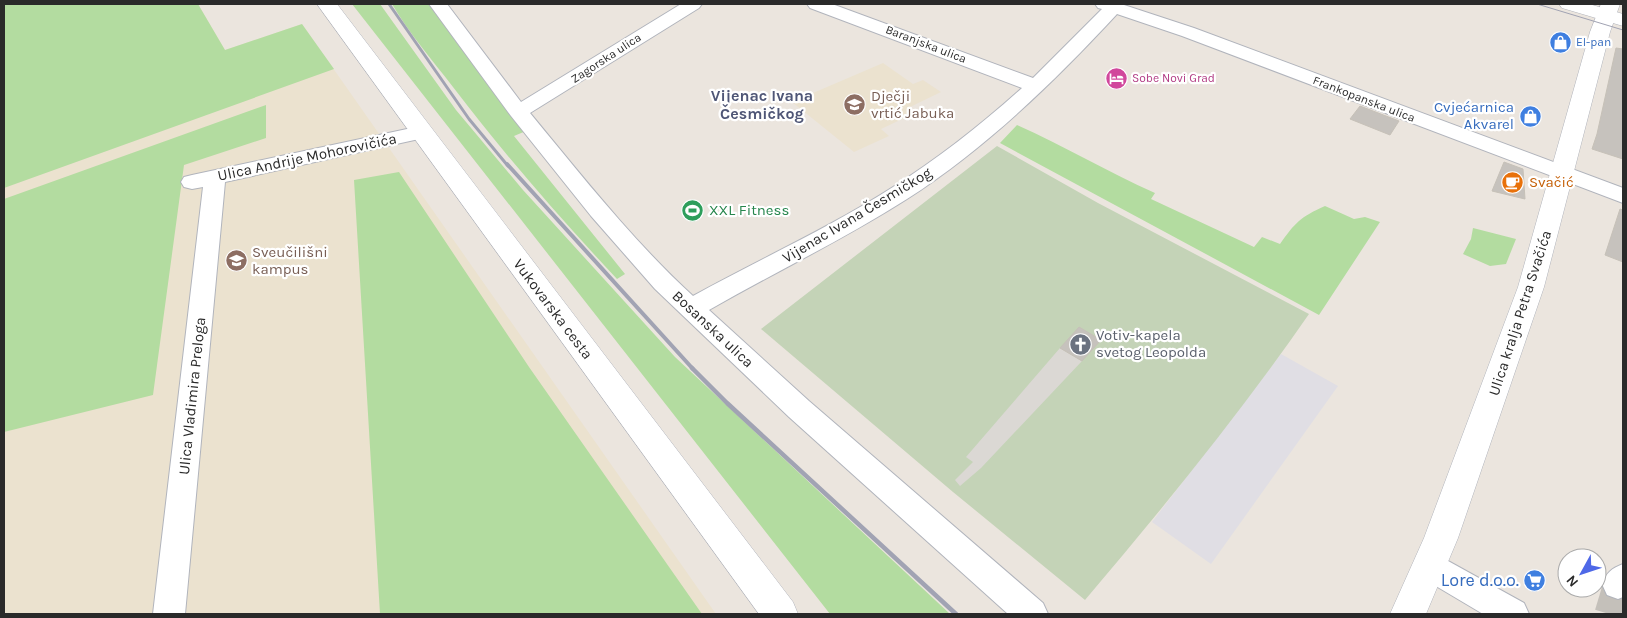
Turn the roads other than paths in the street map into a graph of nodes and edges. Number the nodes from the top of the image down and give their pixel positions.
1 (327, 4) edge
2 (438, 4) edge
3 (693, 4) edge
4 (816, 4) edge
5 (1569, 4) edge
6 (1109, 6) edge
7 (1613, 13) edge
8 (1036, 86) junction
9 (518, 112) junction
10 (421, 132) junction
11 (1562, 173) junction
12 (204, 180) joint
13 (1623, 196) edge
14 (690, 308) junction
15 (1430, 566) junction
16 (169, 614) edge
17 (780, 614) edge
18 (1032, 614) edge
19 (1408, 614) edge
20 (1513, 614) edge

1 - 10 main road, Vukovarska cesta
2 - 9 street, Bosanska ulica
3 - 9 street, Zagorska ulica
4 - 8 street, Baranjska ulica
5 - 7 main road
6 - 8 street, Vijenac Ivana Česmičkog
6 - 11 street, Frankopanska ulica
7 - 11 main road, Ulica kralja Petra Svačića
8 - 14 street, Vijenac Ivana Česmičkog
9 - 14 street, Bosanska ulica
10 - 12 street, Ulica Andrije Mohorovičića
10 - 17 main road, Vukovarska cesta
11 - 13 street, Frankopanska ulica
11 - 15 main road, Ulica kralja Petra Svačića
12 - 16 street, Ulica Vladimira Preloga
14 - 18 street, Bosanska ulica
15 - 19 main road, Ulica kralja Petra Svačića
15 - 20 street

